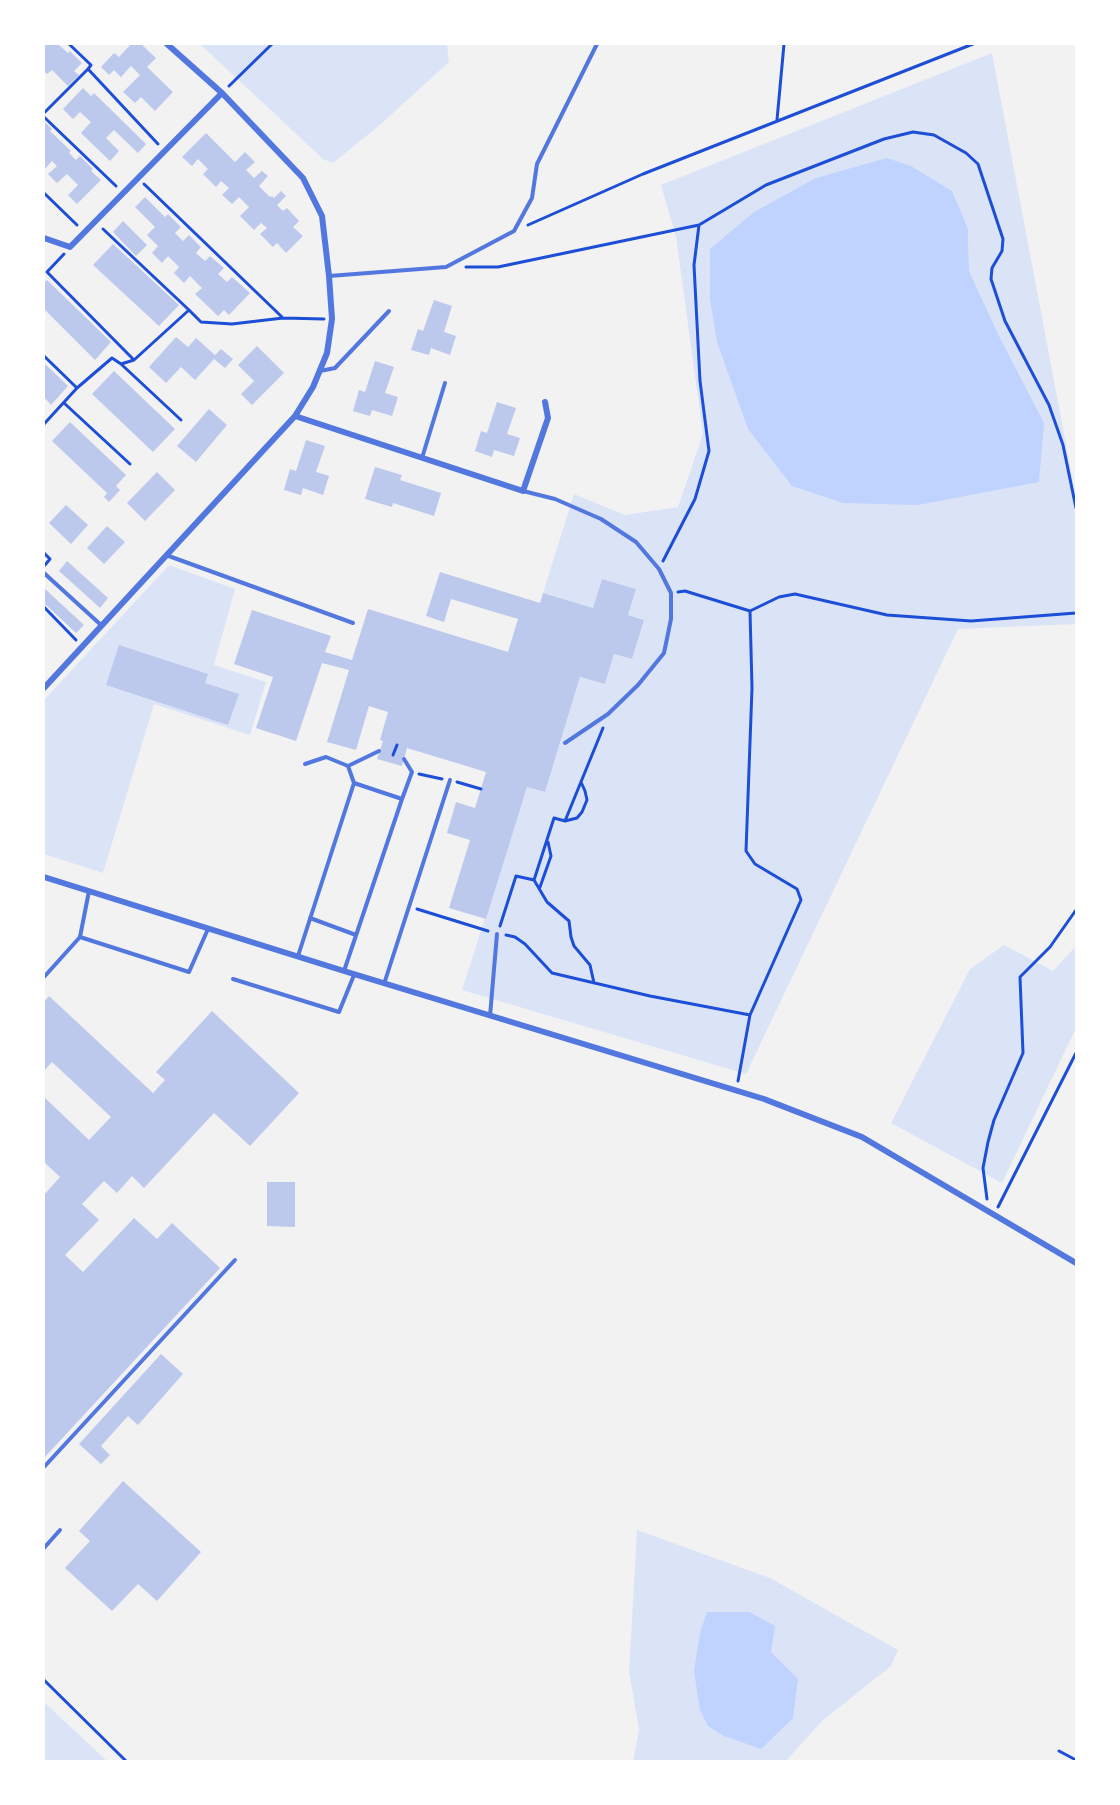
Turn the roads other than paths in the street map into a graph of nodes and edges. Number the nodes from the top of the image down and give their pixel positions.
1 (167, 44) edge
2 (597, 44) edge
3 (222, 93) junction
4 (44, 238) edge
5 (329, 276) junction
6 (388, 311) dead end
7 (320, 372) junction
8 (445, 382) dead end
9 (545, 402) dead end
10 (295, 416) junction
11 (422, 458) junction
12 (523, 491) junction
13 (166, 555) junction
14 (44, 573) edge
15 (353, 623) dead end
16 (101, 625) junction
17 (44, 688) edge
18 (565, 743) dead end
19 (379, 751) dead end
20 (404, 759) dead end
21 (305, 764) dead end
22 (348, 766) junction
23 (450, 780) dead end
24 (354, 783) junction
25 (402, 799) junction
26 (44, 877) edge
27 (89, 891) junction
28 (310, 918) junction
29 (208, 928) junction
30 (497, 934) road end
31 (356, 935) junction
32 (80, 937) junction
33 (297, 956) junction
34 (344, 972) junction
35 (354, 975) junction
36 (44, 977) edge
37 (233, 979) dead end
38 (384, 984) junction
39 (490, 1016) junction
40 (235, 1260) dead end
41 (1077, 1263) edge
42 (44, 1467) edge
43 (60, 1530) dead end
44 (44, 1548) edge

1 - 3 street
2 - 5 lane
3 - 4 street
3 - 5 street
5 - 7 street
6 - 7 lane
7 - 10 street
8 - 11 lane
9 - 12 street
10 - 11 street
10 - 13 street
11 - 12 street
12 - 18 lane
13 - 15 lane
13 - 16 street
14 - 16 lane
16 - 17 street
19 - 22 lane
20 - 25 lane
21 - 22 lane
22 - 24 lane
23 - 38 lane
24 - 25 lane
24 - 28 lane
25 - 31 lane
26 - 27 street
27 - 29 street
27 - 32 lane
28 - 31 lane
28 - 33 lane
29 - 32 lane
29 - 33 street
30 - 39 lane
31 - 34 lane
32 - 36 lane
33 - 34 street
34 - 35 street
35 - 37 lane
35 - 38 street
38 - 39 street
39 - 41 street
40 - 42 lane
43 - 44 lane

